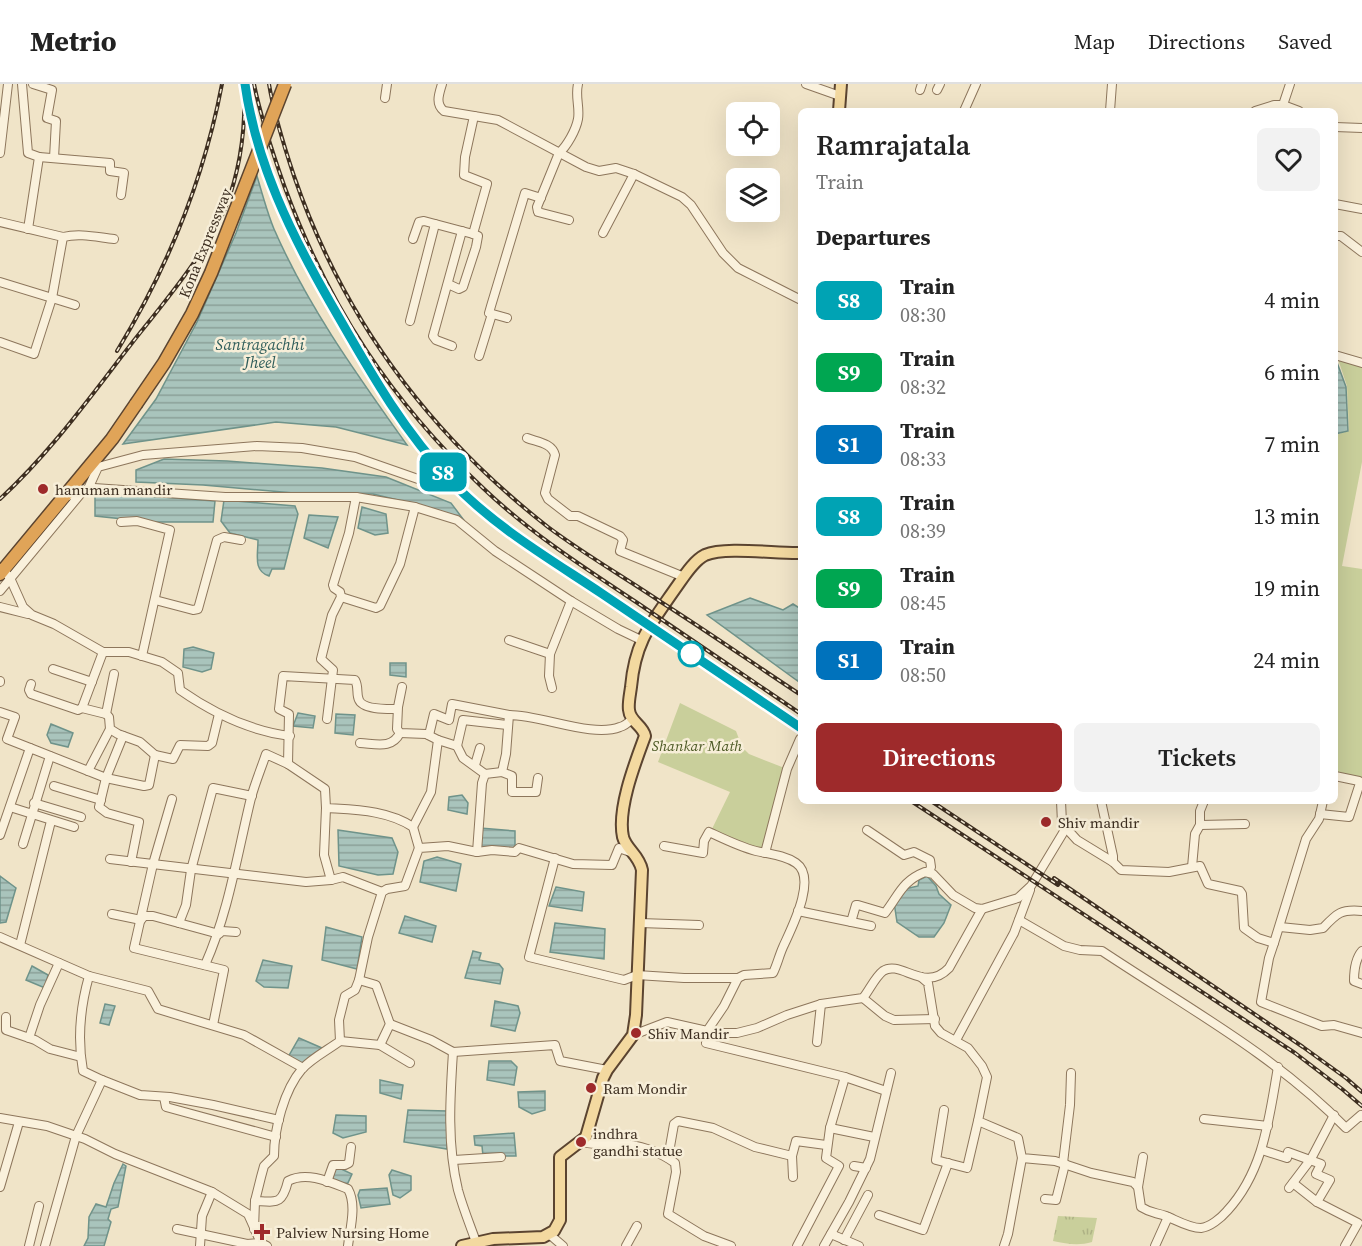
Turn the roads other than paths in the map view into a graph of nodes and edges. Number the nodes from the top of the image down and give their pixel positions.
1 (8, 84) edge
2 (22, 84) edge
3 (33, 84) edge
4 (285, 84) edge
5 (387, 84) edge
6 (442, 84) edge
7 (578, 84) edge
8 (806, 84) edge
9 (841, 84) edge
10 (976, 84) edge
11 (1112, 84) edge
12 (1290, 84) edge
13 (840, 96) junction
14 (385, 98) dead end
15 (1284, 105) junction
16 (839, 108) edge
17 (965, 108) edge
18 (1110, 108) edge
19 (1264, 108) edge
20 (1291, 108) edge
21 (474, 116) junction
22 (1338, 127) edge
23 (1362, 128) edge
24 (1, 143) edge
25 (0, 153) edge
26 (559, 153) junction
27 (39, 156) junction
28 (54, 158) junction
29 (634, 174) junction
30 (121, 195) dead end
31 (541, 198) junction
32 (1338, 205) edge
33 (1362, 209) edge
34 (569, 220) dead end
35 (0, 223) edge
36 (435, 224) junction
37 (28, 230) junction
38 (462, 231) junction
39 (603, 233) dead end
40 (473, 234) junction
41 (1338, 236) edge
42 (63, 237) junction
43 (414, 239) dead end
44 (114, 240) dead end
45 (1362, 252) edge
46 (0, 282) edge
47 (448, 284) junction
48 (52, 298) junction
49 (798, 298) edge
50 (75, 306) dead end
51 (492, 314) junction
52 (507, 318) dead end
53 (410, 321) dead end
54 (0, 342) edge
55 (452, 345) dead end
56 (479, 356) dead end
57 (1338, 356) edge
58 (1362, 363) edge
59 (136, 404) junction
60 (526, 438) dead end
61 (438, 486) dead end
62 (86, 489) junction
63 (356, 497) junction
64 (63, 499) junction
65 (415, 507) junction
66 (121, 522) dead end
67 (241, 540) dead end
68 (798, 553) edge
69 (3, 571) edge
70 (684, 577) junction
71 (0, 591) edge
72 (341, 597) junction
73 (155, 600) junction
74 (571, 601) junction
75 (0, 607) edge
76 (32, 615) junction
77 (509, 640) dead end
78 (641, 640) junction
79 (103, 652) junction
80 (550, 654) junction
81 (142, 656) junction
82 (53, 669) dead end
83 (114, 674) dead end
84 (333, 678) junction
85 (92, 682) junction
86 (31, 684) dead end
87 (402, 687) dead end
88 (552, 688) dead end
89 (82, 708) junction
90 (398, 709) junction
91 (0, 712) edge
92 (106, 714) junction
93 (219, 714) junction
94 (509, 715) junction
95 (327, 719) dead end
96 (632, 720) junction
97 (507, 725) junction
98 (110, 729) junction
99 (400, 733) junction
100 (429, 735) junction
101 (123, 736) junction
102 (290, 736) junction
103 (438, 740) junction
104 (360, 743) dead end
105 (798, 744) edge
106 (457, 746) junction
107 (30, 748) junction
108 (480, 748) dead end
109 (155, 755) junction
110 (51, 756) junction
111 (288, 764) junction
112 (475, 765) junction
113 (88, 771) junction
114 (501, 772) junction
115 (485, 774) junction
116 (1338, 777) edge
117 (106, 778) junction
118 (538, 778) dead end
119 (54, 786) dead end
120 (252, 796) junction
121 (172, 799) dead end
122 (101, 800) junction
123 (34, 803) junction
124 (1061, 804) edge
125 (1102, 804) edge
126 (1203, 804) edge
127 (1322, 804) edge
128 (10, 807) junction
129 (326, 808) junction
130 (32, 813) junction
131 (1320, 814) junction
132 (81, 817) dead end
133 (51, 821) junction
134 (1245, 824) dead end
135 (1200, 825) junction
136 (74, 827) dead end
137 (413, 827) junction
138 (1066, 828) junction
139 (867, 830) dead end
140 (0, 835) edge
141 (23, 844) dead end
142 (664, 846) dead end
143 (419, 848) junction
144 (477, 852) junction
145 (635, 853) junction
146 (765, 853) junction
147 (555, 858) junction
148 (110, 859) dead end
149 (131, 862) junction
150 (1113, 862) junction
151 (153, 864) junction
152 (1192, 867) junction
153 (191, 870) junction
154 (929, 872) junction
155 (235, 875) junction
156 (331, 880) junction
157 (1034, 880) junction
158 (382, 892) junction
159 (982, 909) junction
160 (1362, 911) edge
161 (798, 912) junction
162 (112, 914) dead end
163 (141, 920) junction
164 (1019, 920) junction
165 (179, 922) junction
166 (851, 922) junction
167 (640, 923) junction
168 (699, 925) dead end
169 (872, 926) dead end
170 (1280, 927) junction
171 (236, 932) dead end
172 (219, 934) junction
173 (0, 938) edge
174 (1274, 944) junction
175 (20, 945) junction
176 (1362, 951) edge
177 (59, 963) junction
178 (205, 965) junction
179 (637, 975) junction
180 (89, 976) junction
181 (921, 977) junction
182 (738, 978) junction
183 (359, 980) junction
184 (1362, 984) edge
185 (863, 998) junction
186 (821, 1004) junction
187 (6, 1017) dead end
188 (934, 1019) junction
189 (390, 1024) junction
190 (213, 1025) junction
191 (707, 1031) junction
192 (1362, 1033) edge
193 (633, 1035) junction
194 (29, 1038) junction
195 (956, 1040) junction
196 (340, 1041) junction
197 (817, 1042) dead end
198 (706, 1043) dead end
199 (380, 1045) junction
200 (453, 1052) junction
201 (81, 1057) junction
202 (410, 1063) dead end
203 (1278, 1067) junction
204 (303, 1068) junction
205 (606, 1070) junction
206 (891, 1073) dead end
207 (1071, 1073) dead end
208 (845, 1077) junction
209 (102, 1080) junction
210 (886, 1091) junction
211 (164, 1097) junction
212 (944, 1110) dead end
213 (1334, 1115) junction
214 (1362, 1117) edge
215 (0, 1118) edge
216 (1204, 1119) dead end
217 (279, 1120) junction
218 (978, 1121) junction
219 (19, 1122) junction
220 (1268, 1126) junction
221 (830, 1128) junction
222 (76, 1136) junction
223 (276, 1137) junction
224 (874, 1137) junction
225 (581, 1142) junction
226 (826, 1145) junction
227 (351, 1147) dead end
228 (1262, 1150) junction
229 (792, 1156) junction
230 (501, 1157) dead end
231 (1143, 1157) dead end
232 (668, 1158) junction
233 (1022, 1158) junction
234 (1311, 1159) junction
235 (454, 1160) junction
236 (948, 1163) junction
237 (1064, 1164) junction
238 (854, 1166) dead end
239 (866, 1168) junction
240 (793, 1177) dead end
241 (327, 1182) junction
242 (0, 1187) edge
243 (1138, 1187) junction
244 (212, 1192) junction
245 (868, 1195) dead end
246 (1045, 1199) dead end
247 (255, 1201) junction
248 (1317, 1202) junction
249 (39, 1206) dead end
250 (879, 1215) dead end
251 (1168, 1217) junction
252 (637, 1226) dead end
253 (254, 1228) junction
254 (177, 1229) dead end
255 (201, 1233) junction
256 (549, 1234) junction
257 (831, 1234) junction
258 (844, 1240) junction
259 (516, 1241) edge
260 (476, 1242) junction
261 (263, 1245) edge
262 (29, 1246) edge
263 (45, 1246) edge
264 (200, 1246) edge
265 (348, 1246) edge
266 (462, 1246) edge
267 (563, 1246) edge
268 (626, 1246) edge
269 (731, 1246) edge
270 (797, 1246) edge
271 (824, 1246) edge
272 (859, 1246) edge
273 (1004, 1246) edge
274 (1155, 1246) edge
275 (1345, 1246) edge

1 - 24 street
2 - 27 street
3 - 28 street
4 - 59 highway, Kona Expressway, bridge
5 - 14 street
6 - 21 street
7 - 26 street
8 - 13 street
9 - 13 main road
10 - 17 street
11 - 18 street
12 - 15 street
13 - 16 main road
15 - 19 street
15 - 20 street
21 - 26 street
21 - 40 street
22 - 23 street
24 - 25 street
26 - 29 street
26 - 31 street
27 - 28 street
27 - 37 street
28 - 30 street
29 - 39 street
29 - 49 street
31 - 34 street
31 - 51 street
32 - 33 street
35 - 37 street
36 - 38 street
36 - 43 street
36 - 53 street
37 - 42 street
38 - 40 street
38 - 47 street
40 - 47 street
41 - 45 street
42 - 44 street
42 - 48 street
46 - 48 street
47 - 55 street
48 - 50 street
48 - 54 street
51 - 52 street
51 - 56 street
57 - 58 street
59 - 64 highway, Kona Expressway
59 - 69 highway, Kona Expressway
60 - 70 street
61 - 62 street
62 - 63 street
62 - 64 street
62 - 69 street
63 - 65 street
63 - 72 street
64 - 69 highway, Kona Expressway
65 - 72 street
65 - 74 street
66 - 73 street
67 - 73 street
68 - 70 main road
69 - 71 street
69 - 76 street
70 - 78 main road
72 - 84 street
73 - 81 street
74 - 78 street
74 - 80 street
75 - 76 street
76 - 79 street
77 - 80 street
78 - 96 main road
79 - 81 street
79 - 85 street
80 - 88 street
81 - 93 street
82 - 85 street
83 - 92 street
84 - 90 street
84 - 95 street
84 - 102 street
85 - 89 street
86 - 89 street
87 - 90 street
89 - 92 street
90 - 99 street
91 - 107 street
92 - 98 street
93 - 102 street
93 - 109 street
94 - 96 street
94 - 97 street
94 - 100 street
96 - 145 main road
97 - 106 street
97 - 114 street
98 - 101 street
98 - 113 street
99 - 100 street
99 - 104 street
100 - 103 street
101 - 109 street
101 - 117 street
102 - 111 street
103 - 106 street
103 - 137 street
105 - 146 street
106 - 112 street
107 - 110 street
107 - 128 street
108 - 112 street
109 - 117 street
110 - 113 street
110 - 123 street
111 - 120 street
111 - 129 street
112 - 115 street
113 - 117 street
114 - 115 street
114 - 118 street
115 - 144 street
116 - 131 street
117 - 122 street
119 - 122 street
120 - 153 street
120 - 155 street
121 - 151 street
122 - 149 street
123 - 130 street
123 - 132 street
124 - 138 street
125 - 150 street
126 - 135 street
127 - 131 street
128 - 130 street
128 - 140 street
129 - 137 street
129 - 156 street
130 - 133 street
130 - 141 street
131 - 170 street
133 - 136 street
133 - 175 street
134 - 135 street
135 - 152 street
137 - 143 street
138 - 150 street
138 - 157 street
139 - 154 street
142 - 146 street
143 - 144 street
143 - 158 street
144 - 147 street
145 - 147 street
145 - 167 main road
146 - 161 street
147 - 179 street
148 - 149 street
149 - 151 street
150 - 152 street
151 - 153 street
151 - 163 street
152 - 174 street
153 - 155 street
153 - 165 street
154 - 159 street
154 - 166 street
155 - 156 street
155 - 172 street
156 - 158 street
157 - 159 street
157 - 164 street
158 - 183 street
159 - 181 street
160 - 170 street
161 - 166 street
161 - 182 street
162 - 163 street
163 - 165 street
163 - 178 street
164 - 195 street
164 - 203 street
165 - 172 street
166 - 169 street
167 - 168 street
167 - 179 main road
170 - 174 street
171 - 172 street
172 - 178 street
173 - 175 street
174 - 192 street
175 - 177 street
176 - 184 street
177 - 180 street
177 - 194 street
178 - 190 street
179 - 182 street
179 - 193 main road
180 - 190 street
180 - 201 street
181 - 185 street
181 - 188 street
182 - 191 street
183 - 189 street
183 - 196 street
185 - 186 street
185 - 188 street
186 - 191 street
186 - 197 street
187 - 194 street
188 - 195 street
189 - 199 street
189 - 200 street
190 - 204 street
191 - 193 street
193 - 205 main road
194 - 201 street
195 - 218 street
196 - 199 street
196 - 204 street
198 - 208 street
199 - 202 street
200 - 205 street
200 - 235 street
201 - 209 street
203 - 213 street
203 - 220 street
204 - 217 street
205 - 225 main road
206 - 210 street
207 - 237 street
208 - 210 street
208 - 221 street
209 - 211 street
209 - 222 street
210 - 224 street
211 - 217 street
211 - 223 street
212 - 236 street
213 - 214 street
213 - 234 street
215 - 219 street
216 - 220 street
217 - 223 street
218 - 233 street
218 - 236 street
219 - 222 street
219 - 242 street
220 - 228 street
221 - 224 street
221 - 226 street
222 - 244 street
222 - 263 street
223 - 247 street
224 - 239 street
225 - 232 street
225 - 256 main road
226 - 229 street
226 - 270 street
227 - 241 street
228 - 234 street
228 - 251 street
229 - 232 street
229 - 240 street
230 - 235 street
231 - 243 street
232 - 269 street
233 - 237 street
233 - 273 street
234 - 248 street
234 - 248 street
235 - 260 street
236 - 250 street
237 - 243 street
237 - 246 street
238 - 239 street
239 - 257 street
241 - 247 street
241 - 265 street
243 - 251 street
244 - 253 street
244 - 255 street
245 - 258 street
247 - 253 street
248 - 275 street
249 - 262 street
251 - 274 street
252 - 268 street
253 - 261 street
254 - 255 street
255 - 261 street
255 - 264 street
256 - 259 main road
256 - 267 street
257 - 258 street
257 - 271 street
258 - 272 street
259 - 260 main road
260 - 266 main road

